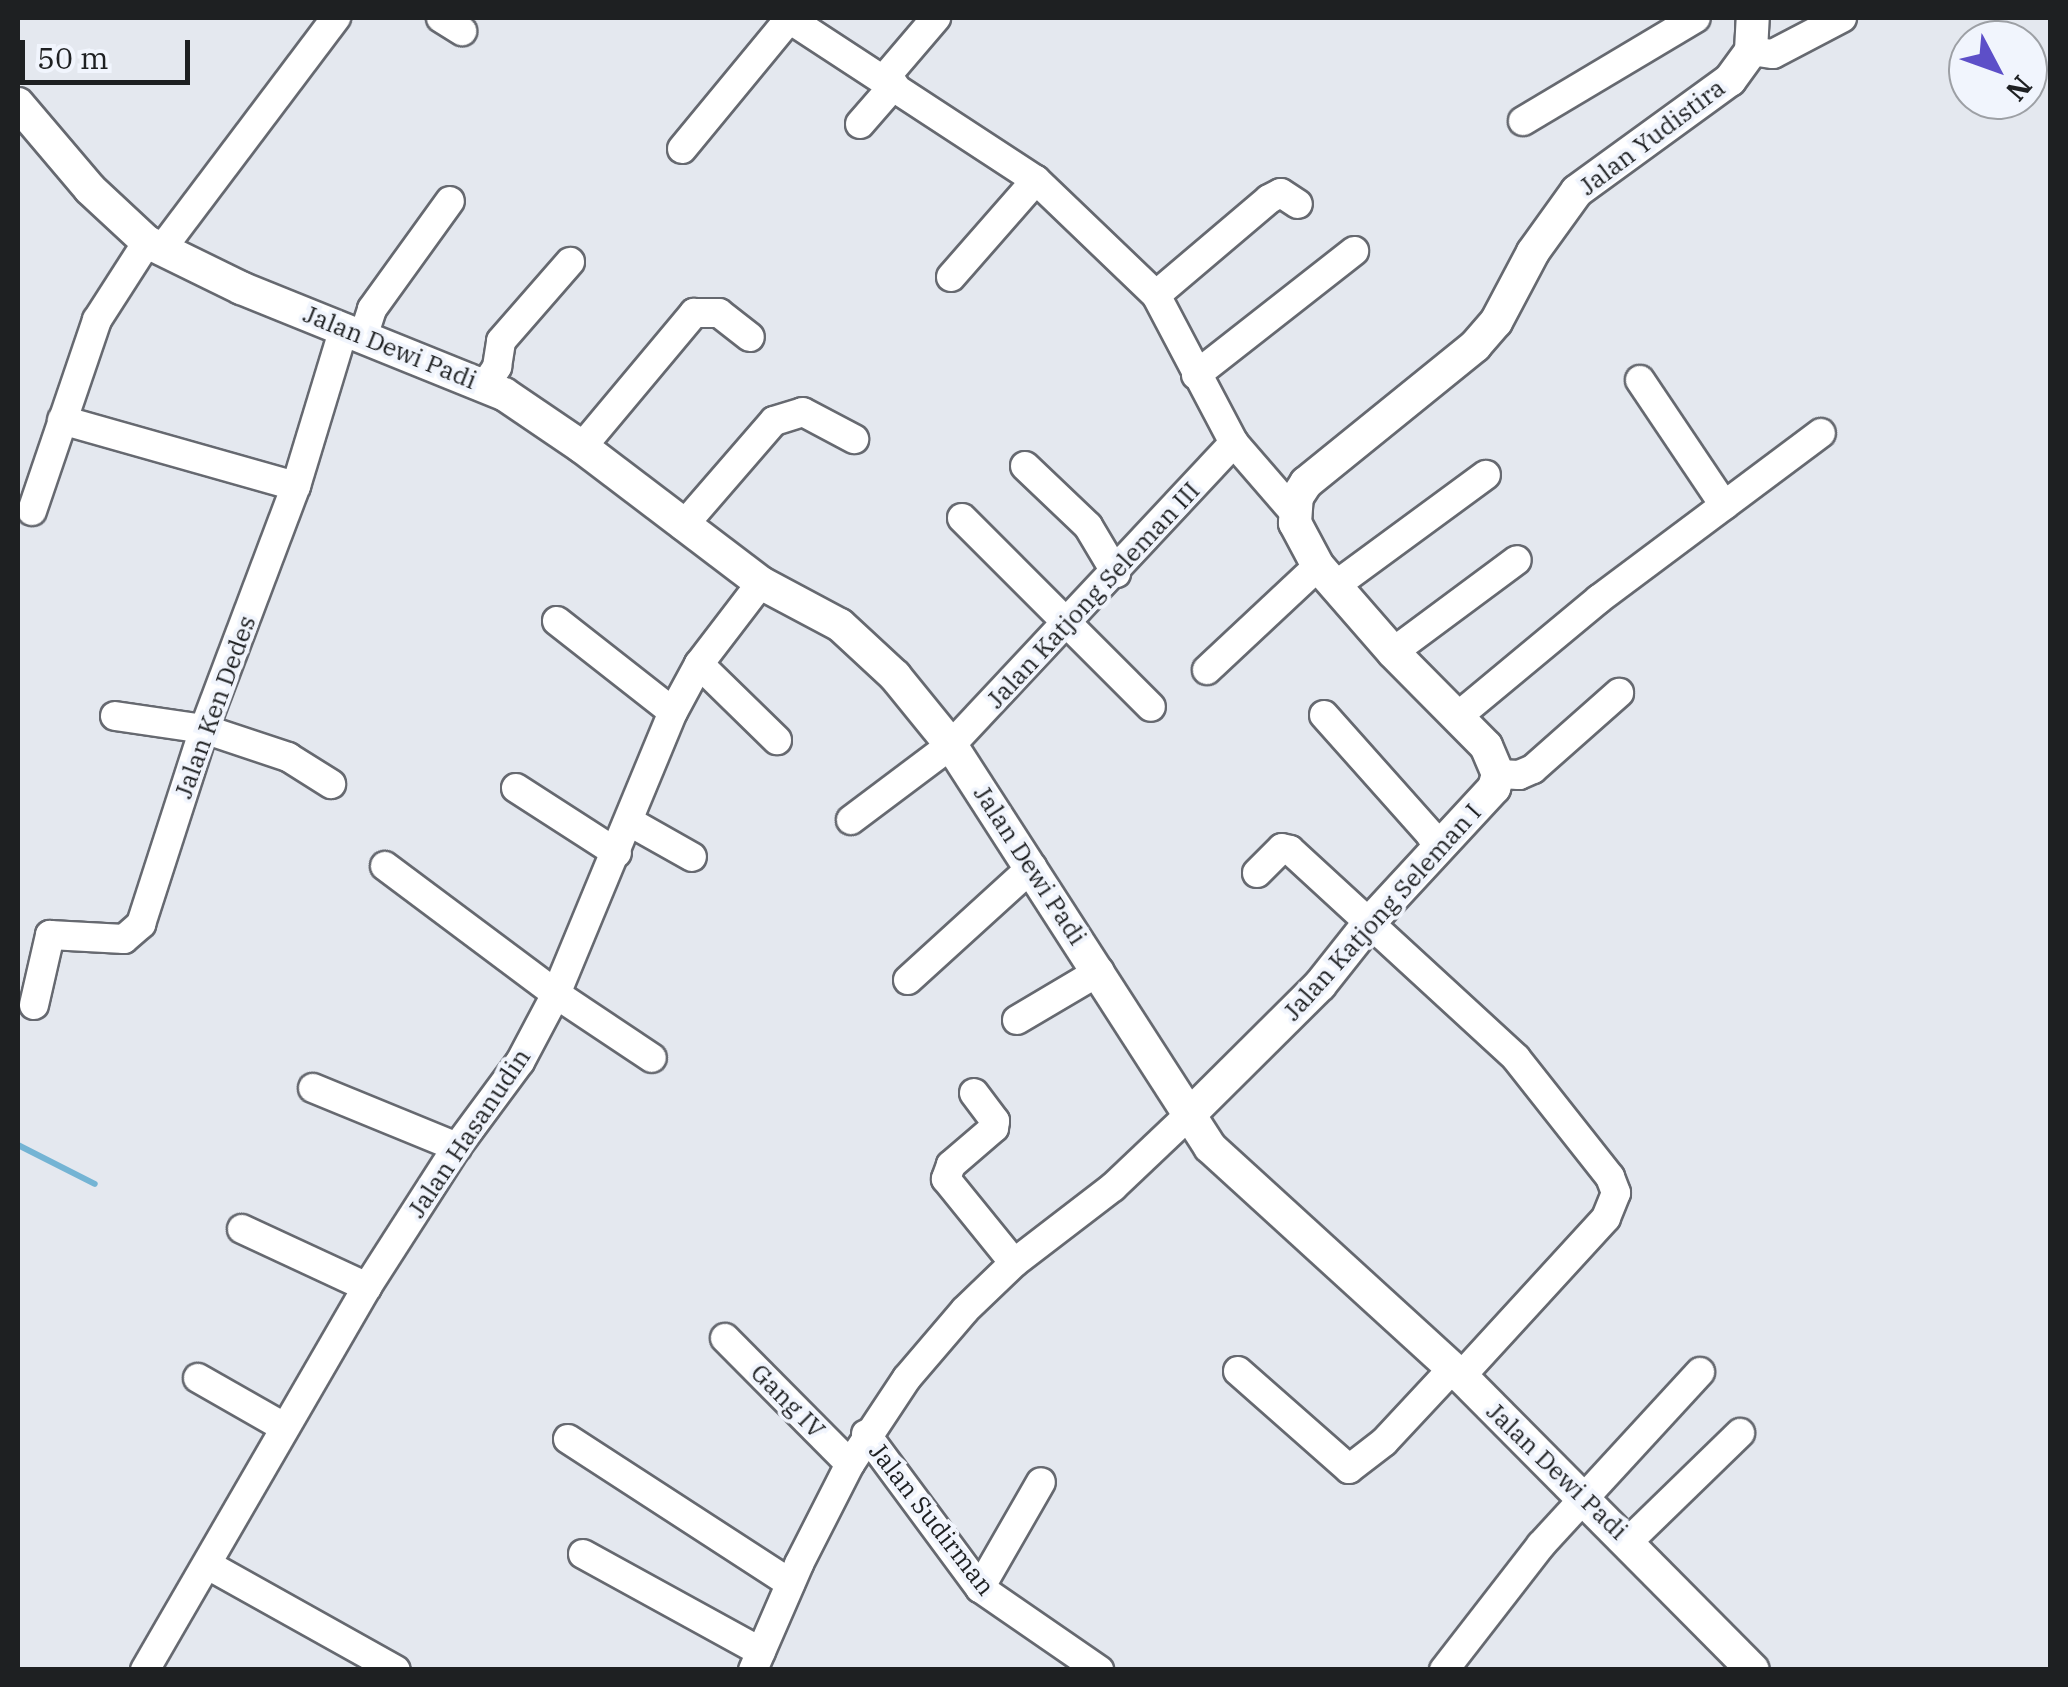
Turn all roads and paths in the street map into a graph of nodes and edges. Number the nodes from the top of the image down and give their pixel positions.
1 (336, 18) edge
2 (788, 18) edge
3 (936, 18) edge
4 (1696, 18) edge
5 (1753, 18) edge
6 (1842, 18) edge
7 (1751, 50) junction
8 (889, 83) junction
9 (18, 104) edge
10 (1523, 121) dead end
11 (860, 124) dead end
12 (682, 150) dead end
13 (1036, 180) junction
14 (450, 200) dead end
15 (1298, 204) dead end
16 (154, 246) junction
17 (1354, 252) dead end
18 (570, 262) dead end
19 (950, 276) dead end
20 (1156, 295) junction
21 (354, 331) junction
22 (750, 337) dead end
23 (1196, 374) junction
24 (1640, 380) dead end
25 (485, 385) junction
26 (62, 420) junction
27 (1821, 433) dead end
28 (854, 439) dead end
29 (1234, 443) junction
30 (582, 446) junction
31 (1025, 466) dead end
32 (1486, 475) dead end
33 (296, 486) junction
34 (1724, 505) junction
35 (1293, 511) junction
36 (32, 512) dead end
37 (962, 518) dead end
38 (683, 526) junction
39 (1517, 560) dead end
40 (1116, 573) junction
41 (1327, 575) junction
42 (761, 582) junction
43 (557, 621) dead end
44 (1069, 624) junction
45 (1393, 652) junction
46 (699, 664) junction
47 (1208, 670) dead end
48 (1620, 693) dead end
49 (1151, 707) dead end
50 (672, 712) junction
51 (115, 716) dead end
52 (1324, 716) dead end
53 (1457, 717) junction
54 (204, 730) junction
55 (778, 740) dead end
56 (951, 745) junction
57 (1498, 774) junction
58 (331, 784) dead end
59 (516, 788) dead end
60 (851, 820) dead end
61 (630, 822) junction
62 (1438, 848) junction
63 (618, 853) junction
64 (692, 858) dead end
65 (385, 866) dead end
66 (1032, 867) junction
67 (1257, 874) dead end
68 (1370, 922) junction
69 (1100, 971) junction
70 (908, 980) dead end
71 (556, 994) junction
72 (34, 1005) dead end
73 (1017, 1020) dead end
74 (652, 1058) dead end
75 (313, 1088) dead end
76 (974, 1094) dead end
77 (1189, 1115) junction
78 (458, 1147) junction
79 (242, 1229) dead end
80 (1014, 1263) junction
81 (367, 1286) junction
82 (725, 1338) dead end
83 (1238, 1371) dead end
84 (1457, 1372) junction
85 (1700, 1372) dead end
86 (198, 1378) dead end
87 (284, 1426) junction
88 (1740, 1432) dead end
89 (866, 1434) junction
90 (568, 1439) dead end
91 (850, 1464) junction
92 (1040, 1482) dead end
93 (1584, 1498) junction
94 (1628, 1540) junction
95 (583, 1554) dead end
96 (208, 1565) junction
97 (790, 1583) junction
98 (980, 1588) junction
99 (757, 1661) edge
100 (363, 1662) edge
101 (146, 1670) edge
102 (396, 1670) edge
103 (1098, 1670) edge
104 (1444, 1670) edge
105 (1753, 1670) edge

1 - 16 street
2 - 8 street
2 - 12 street
3 - 8 street
4 - 10 street
5 - 7 street
6 - 7 street
7 - 35 street, Jalan Yudistira
8 - 11 street
8 - 13 street
9 - 16 street, Jalan Dewi Padi
13 - 19 street
13 - 20 street
14 - 21 street, Jalan Ken Dedes
15 - 20 street
16 - 21 street, Jalan Dewi Padi
16 - 26 street
17 - 23 street
18 - 25 street
20 - 23 street
21 - 25 street, Jalan Dewi Padi
21 - 33 street, Jalan Ken Dedes
22 - 30 street
23 - 29 street
24 - 34 street
25 - 30 street, Jalan Dewi Padi
26 - 33 street
26 - 36 street
27 - 34 street
28 - 38 street
29 - 35 street
29 - 40 street, Jalan Katjong Seleman III
30 - 38 street, Jalan Dewi Padi
31 - 40 street
32 - 41 street
33 - 54 street, Jalan Ken Dedes
34 - 53 street
35 - 41 street
37 - 44 street
38 - 42 street, Jalan Dewi Padi
39 - 45 street
40 - 44 street, Jalan Katjong Seleman III
41 - 45 street
41 - 47 street
42 - 46 street, Jalan Hasanudin
42 - 56 street, Jalan Dewi Padi
43 - 50 street
44 - 49 street
44 - 56 street, Jalan Katjong Seleman III
45 - 53 street
46 - 50 street, Jalan Hasanudin
46 - 55 street
48 - 57 street
50 - 61 street, Jalan Hasanudin
51 - 54 street
52 - 62 street
53 - 57 street
54 - 58 street
54 - 72 street, Jalan Ken Dedes
56 - 60 street, Jalan Katjong Seleman III
56 - 66 street, Jalan Dewi Padi
57 - 62 street, Jalan Katjong Seleman I
59 - 63 street
61 - 63 street, Jalan Hasanudin
61 - 64 street
62 - 68 street, Jalan Katjong Seleman I
63 - 71 street, Jalan Hasanudin
65 - 71 street
66 - 69 street, Jalan Dewi Padi
66 - 70 street
67 - 68 street
68 - 77 street, Jalan Katjong Seleman I
68 - 84 street
69 - 73 street
69 - 77 street, Jalan Dewi Padi
71 - 74 street
71 - 78 street, Jalan Hasanudin
75 - 78 street
76 - 80 street
77 - 80 street
77 - 84 street, Jalan Dewi Padi
78 - 81 street, Jalan Hasanudin
79 - 81 street
80 - 89 street
81 - 87 street, Jalan Hasanudin
82 - 91 street, Gang IV
83 - 84 street
84 - 93 street, Jalan Dewi Padi
85 - 93 street
86 - 87 street
87 - 96 street, Jalan Hasanudin
88 - 94 street
89 - 91 street
89 - 98 street, Jalan Sudirman
90 - 97 street
91 - 97 street
92 - 98 street
93 - 94 street, Jalan Dewi Padi
93 - 104 street
94 - 105 street, Jalan Dewi Padi
95 - 99 street
96 - 100 street
96 - 101 street, Jalan Hasanudin
97 - 99 street
98 - 103 street, Jalan Sudirman
100 - 102 street

